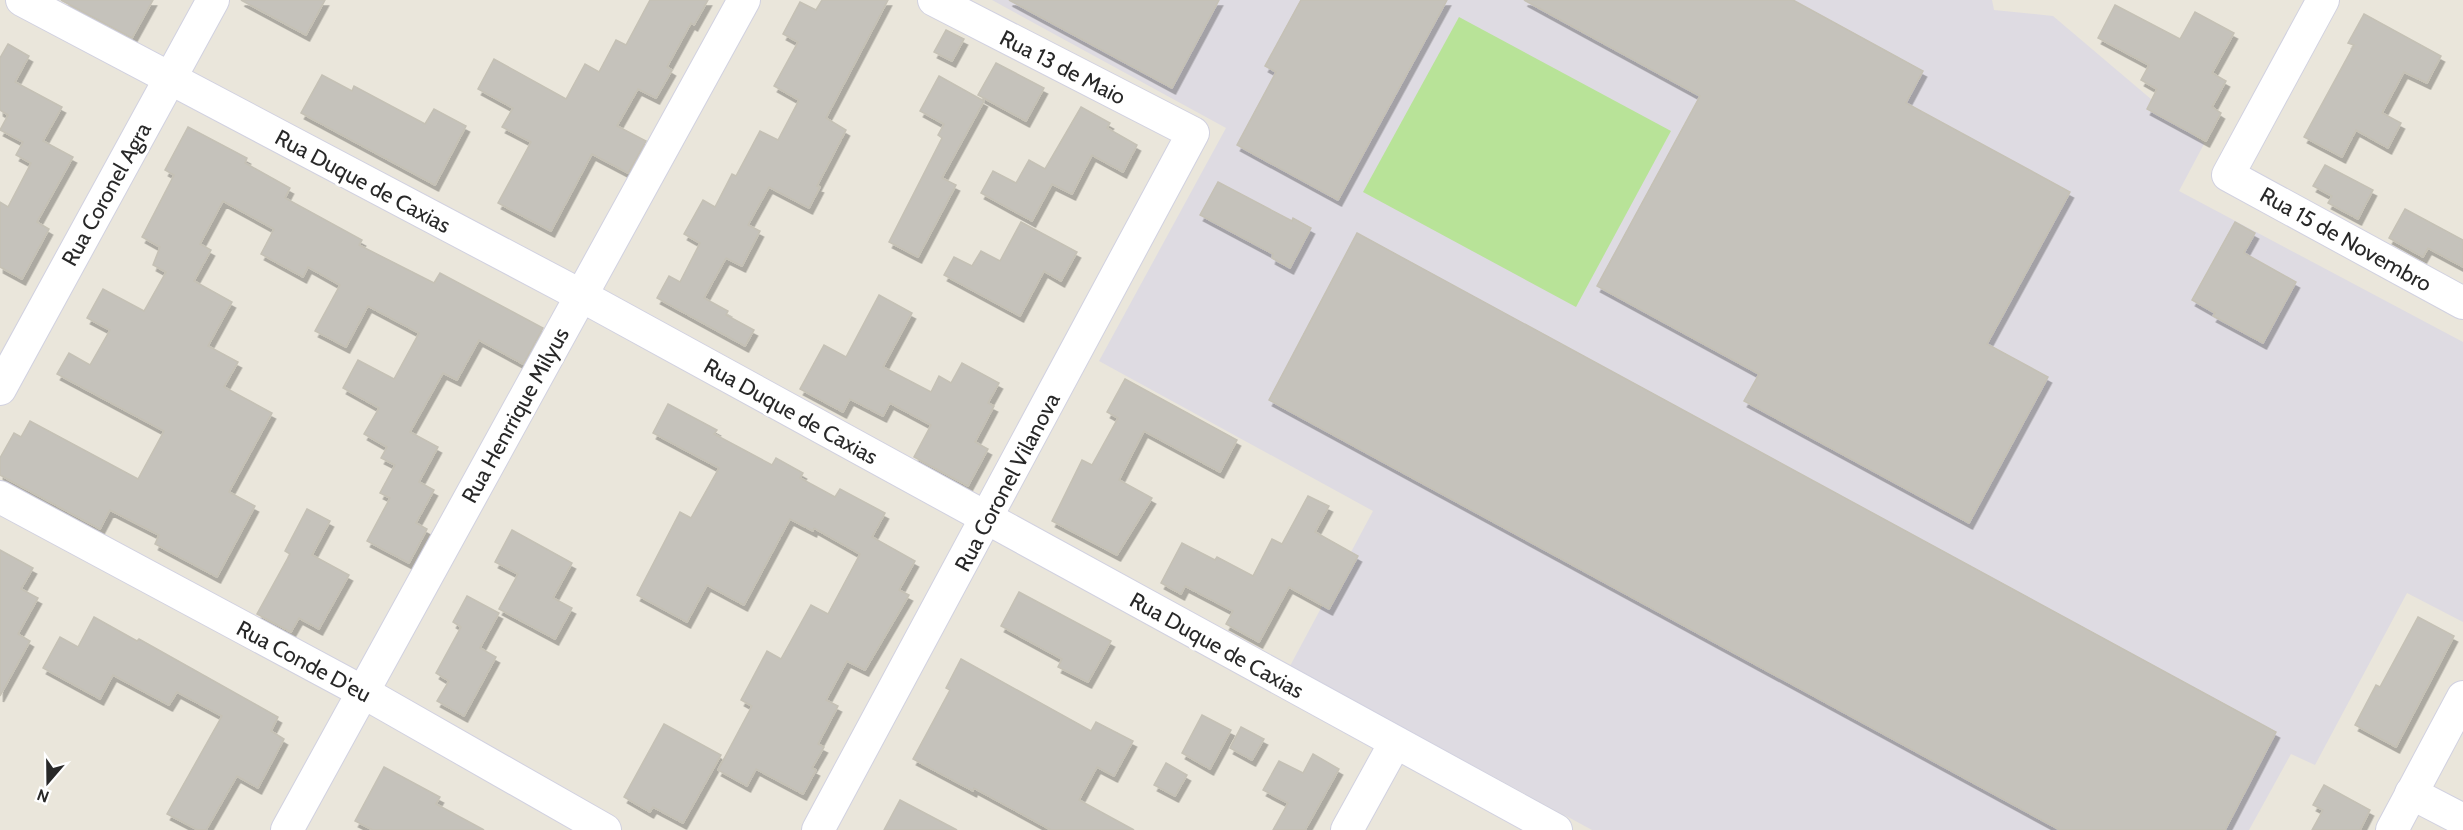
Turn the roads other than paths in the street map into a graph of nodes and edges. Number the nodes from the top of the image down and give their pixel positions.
1 (21, 0) edge
2 (213, 0) edge
3 (744, 0) edge
4 (934, 0) edge
5 (2323, 0) edge
6 (170, 78) junction
7 (1193, 134) joint
8 (580, 295) junction
9 (2463, 303) edge
10 (0, 389) edge
11 (0, 497) edge
12 (988, 518) junction
13 (363, 693) junction
14 (2463, 697) edge
15 (1395, 743) junction
16 (2411, 793) junction
17 (2463, 820) edge
18 (287, 830) edge
19 (605, 830) edge
20 (818, 830) edge
21 (1347, 830) edge
22 (1556, 830) edge
23 (2392, 830) edge

1 - 6 street, Rua Duque de Caxias
2 - 6 street, Rua Coronel Agra
3 - 8 street, Rua Henrrique Milyus
4 - 7 street, Rua 13 de Maio
5 - 9 street, Rua 15 de Novembro
6 - 8 street, Rua Duque de Caxias
6 - 10 street, Rua Coronel Agra
7 - 12 street, Rua Coronel Vilanova
8 - 12 street, Rua Duque de Caxias
8 - 13 street, Rua Henrrique Milyus
11 - 13 street, Rua Conde D'eu
12 - 15 street, Rua Duque de Caxias
12 - 20 street, Rua Coronel Vilanova
13 - 18 street, Rua Henrrique Milyus
13 - 19 street, Rua Conde D'eu
14 - 16 street
15 - 21 street
15 - 22 street, Rua Duque de Caxias
16 - 17 street
16 - 23 street

